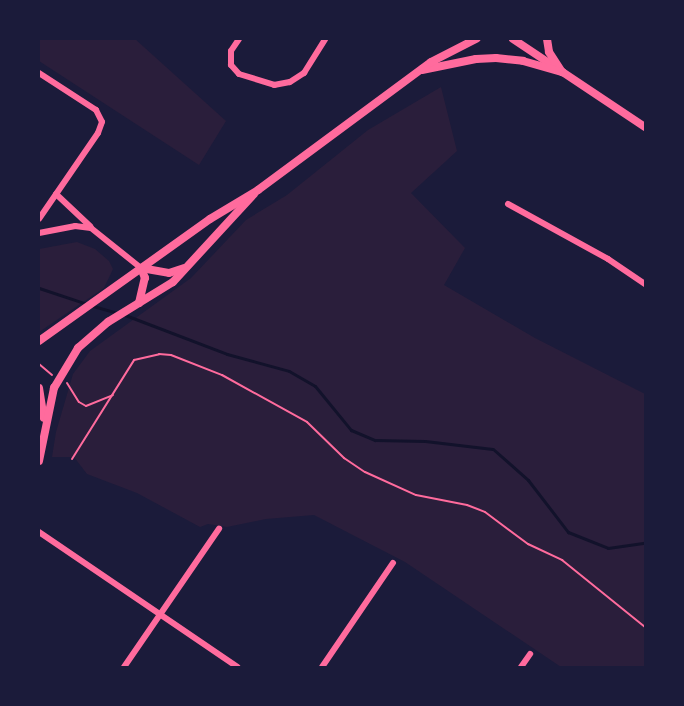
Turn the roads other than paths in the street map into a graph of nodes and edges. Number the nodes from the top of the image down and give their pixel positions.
1 (238, 39) edge
2 (325, 39) edge
3 (476, 39) edge
4 (513, 39) edge
5 (547, 39) edge
6 (418, 71) junction
7 (562, 72) junction
8 (39, 73) edge
9 (645, 127) edge
10 (258, 190) junction
11 (56, 194) junction
12 (508, 204) dead end
13 (39, 219) edge
14 (91, 228) junction
15 (39, 233) edge
16 (194, 261) junction
17 (141, 268) junction
18 (645, 284) edge
19 (139, 303) junction
20 (39, 341) edge
21 (39, 388) edge
22 (44, 428) junction
23 (39, 461) edge
24 (219, 529) dead end
25 (39, 532) edge
26 (393, 563) dead end
27 (161, 614) junction
28 (530, 654) dead end
29 (124, 667) edge
30 (238, 667) edge
31 (322, 667) edge
32 (521, 667) edge

1 - 2 street
3 - 6 main road
4 - 7 street
5 - 7 main road
6 - 7 main road
6 - 10 main road
7 - 9 street
8 - 11 street
10 - 16 main road
10 - 17 main road
11 - 13 street
11 - 14 street
12 - 18 street
14 - 15 street
14 - 17 street
16 - 17 main road
16 - 19 main road
17 - 19 main road
17 - 20 main road
19 - 22 main road
21 - 22 main road
22 - 23 main road
24 - 27 street
25 - 27 street
26 - 31 street
27 - 29 street
27 - 30 street
28 - 32 street

